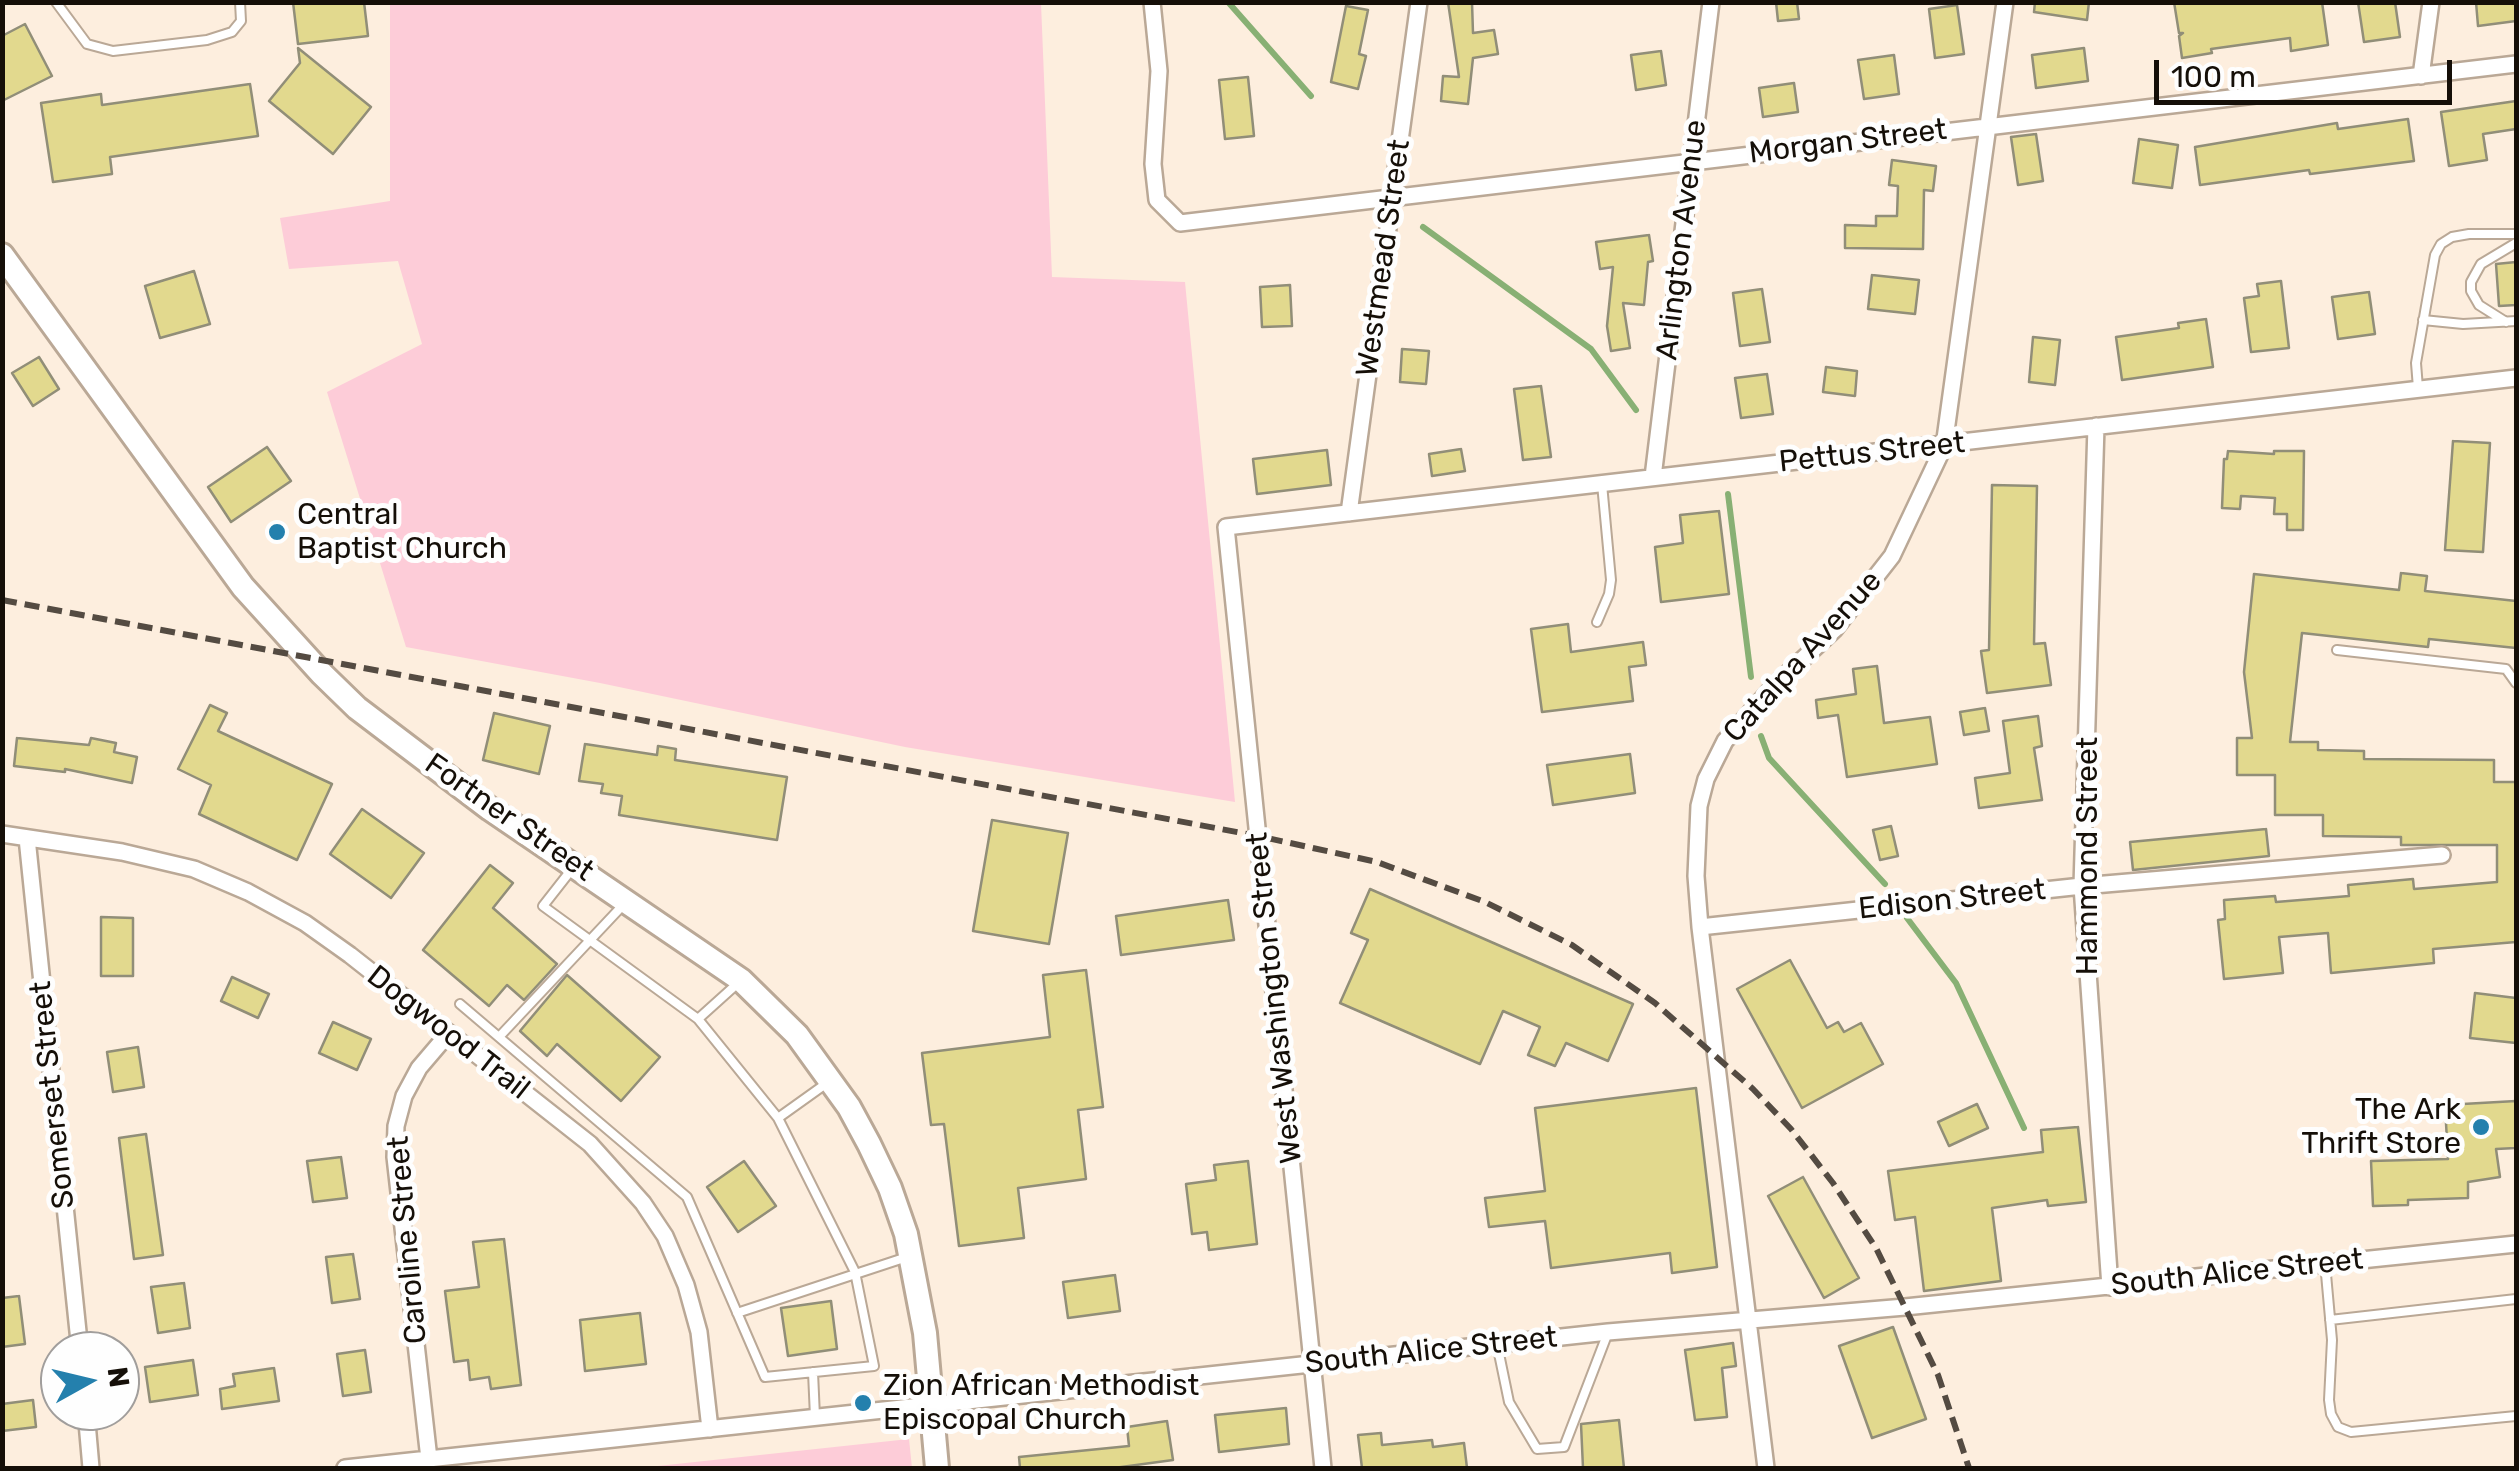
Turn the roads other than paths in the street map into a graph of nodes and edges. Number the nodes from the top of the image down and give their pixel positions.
1 (56, 2) edge
2 (240, 2) edge
3 (1152, 2) edge
4 (1419, 2) edge
5 (1711, 2) edge
6 (2005, 2) edge
7 (2430, 2) edge
8 (2516, 64) edge
9 (2421, 76) junction
10 (1989, 125) junction
11 (1690, 162) junction
12 (1392, 197) junction
13 (2516, 234) edge
14 (2516, 242) edge
15 (2, 255) edge
16 (2424, 320) junction
17 (2511, 322) edge
18 (2516, 378) edge
19 (2418, 388) junction
20 (2096, 426) junction
21 (1944, 446) junction
22 (1653, 477) junction
23 (1602, 484) junction
24 (1349, 513) junction
25 (1226, 527) joint
26 (1597, 622) dead end
27 (2336, 650) dead end
28 (2516, 682) edge
29 (2, 834) edge
30 (27, 838) junction
31 (2442, 856) dead end
32 (575, 866) junction
33 (2082, 886) junction
34 (627, 900) junction
35 (1700, 926) junction
36 (591, 940) junction
37 (741, 980) junction
38 (460, 1004) dead end
39 (698, 1019) junction
40 (448, 1034) junction
41 (499, 1038) junction
42 (830, 1080) junction
43 (778, 1118) junction
44 (2516, 1244) edge
45 (912, 1256) junction
46 (2326, 1263) junction
47 (854, 1272) junction
48 (2110, 1287) junction
49 (2516, 1299) edge
50 (737, 1313) junction
51 (2330, 1320) junction
52 (1749, 1322) junction
53 (78, 1331) edge
54 (1608, 1332) junction
55 (1497, 1344) junction
56 (1312, 1364) junction
57 (813, 1372) junction
58 (932, 1405) junction
59 (2516, 1415) edge
60 (814, 1418) junction
61 (710, 1429) junction
62 (88, 1431) edge
63 (528, 1448) junction
64 (429, 1460) junction
65 (92, 1468) edge
66 (346, 1468) edge
67 (530, 1468) edge
68 (937, 1468) edge
69 (1323, 1468) edge
70 (1766, 1468) edge

1 - 2 lane
3 - 12 street, Morgan Street
4 - 12 street, Westmead Street
5 - 11 street, Arlington Avenue
6 - 10 street, Catalpa Avenue
7 - 9 street
8 - 9 street, Morgan Street
9 - 10 street, Morgan Street
10 - 11 street, Morgan Street
10 - 21 street, Catalpa Avenue
11 - 12 street, Morgan Street
11 - 22 street, Arlington Avenue
12 - 24 street, Westmead Street
13 - 16 lane
14 - 17 lane
15 - 32 street, Fortner Street
16 - 17 lane
16 - 19 lane
18 - 19 street, Pettus Street
19 - 20 street, Pettus Street
20 - 21 street, Pettus Street
20 - 33 street, Hammond Street
21 - 22 street, Pettus Street
21 - 35 street, Catalpa Avenue
22 - 23 street, Pettus Street
23 - 24 street, Pettus Street
23 - 26 lane
24 - 25 street, Pettus Street
25 - 56 street, West Washington Street
27 - 28 lane
29 - 30 street, Dogwood Trail
30 - 40 street, Dogwood Trail
30 - 53 street, Somerset Street
31 - 33 street, Edison Street
32 - 34 street, Fortner Street
32 - 36 lane
33 - 35 street, Edison Street
33 - 48 street, Hammond Street
34 - 36 lane
34 - 37 street, Fortner Street
35 - 52 street, Catalpa Avenue
36 - 39 lane
36 - 41 lane
37 - 39 lane
37 - 42 street, Fortner Street
38 - 41 lane
39 - 43 lane
40 - 61 street, Dogwood Trail
40 - 64 street, Caroline Street
41 - 50 lane
42 - 43 lane
42 - 45 street, Fortner Street
43 - 47 lane
44 - 46 street, South Alice Street
45 - 47 lane
45 - 58 street, Fortner Street
46 - 48 street, South Alice Street
46 - 51 lane
47 - 50 lane
47 - 57 lane
48 - 52 street, South Alice Street
49 - 51 lane
50 - 57 lane
51 - 59 lane
52 - 54 street, South Alice Street
52 - 70 street, Catalpa Avenue
54 - 55 street, South Alice Street
54 - 55 lane
55 - 56 street, South Alice Street
56 - 58 street, South Alice Street
56 - 69 street, West Washington Street
57 - 60 lane
58 - 60 street, South Alice Street
58 - 68 street, Fortner Street
60 - 61 street, South Alice Street
61 - 63 street, South Alice Street
62 - 65 street
63 - 64 street, South Alice Street
63 - 67 street
64 - 66 street, South Alice Street

